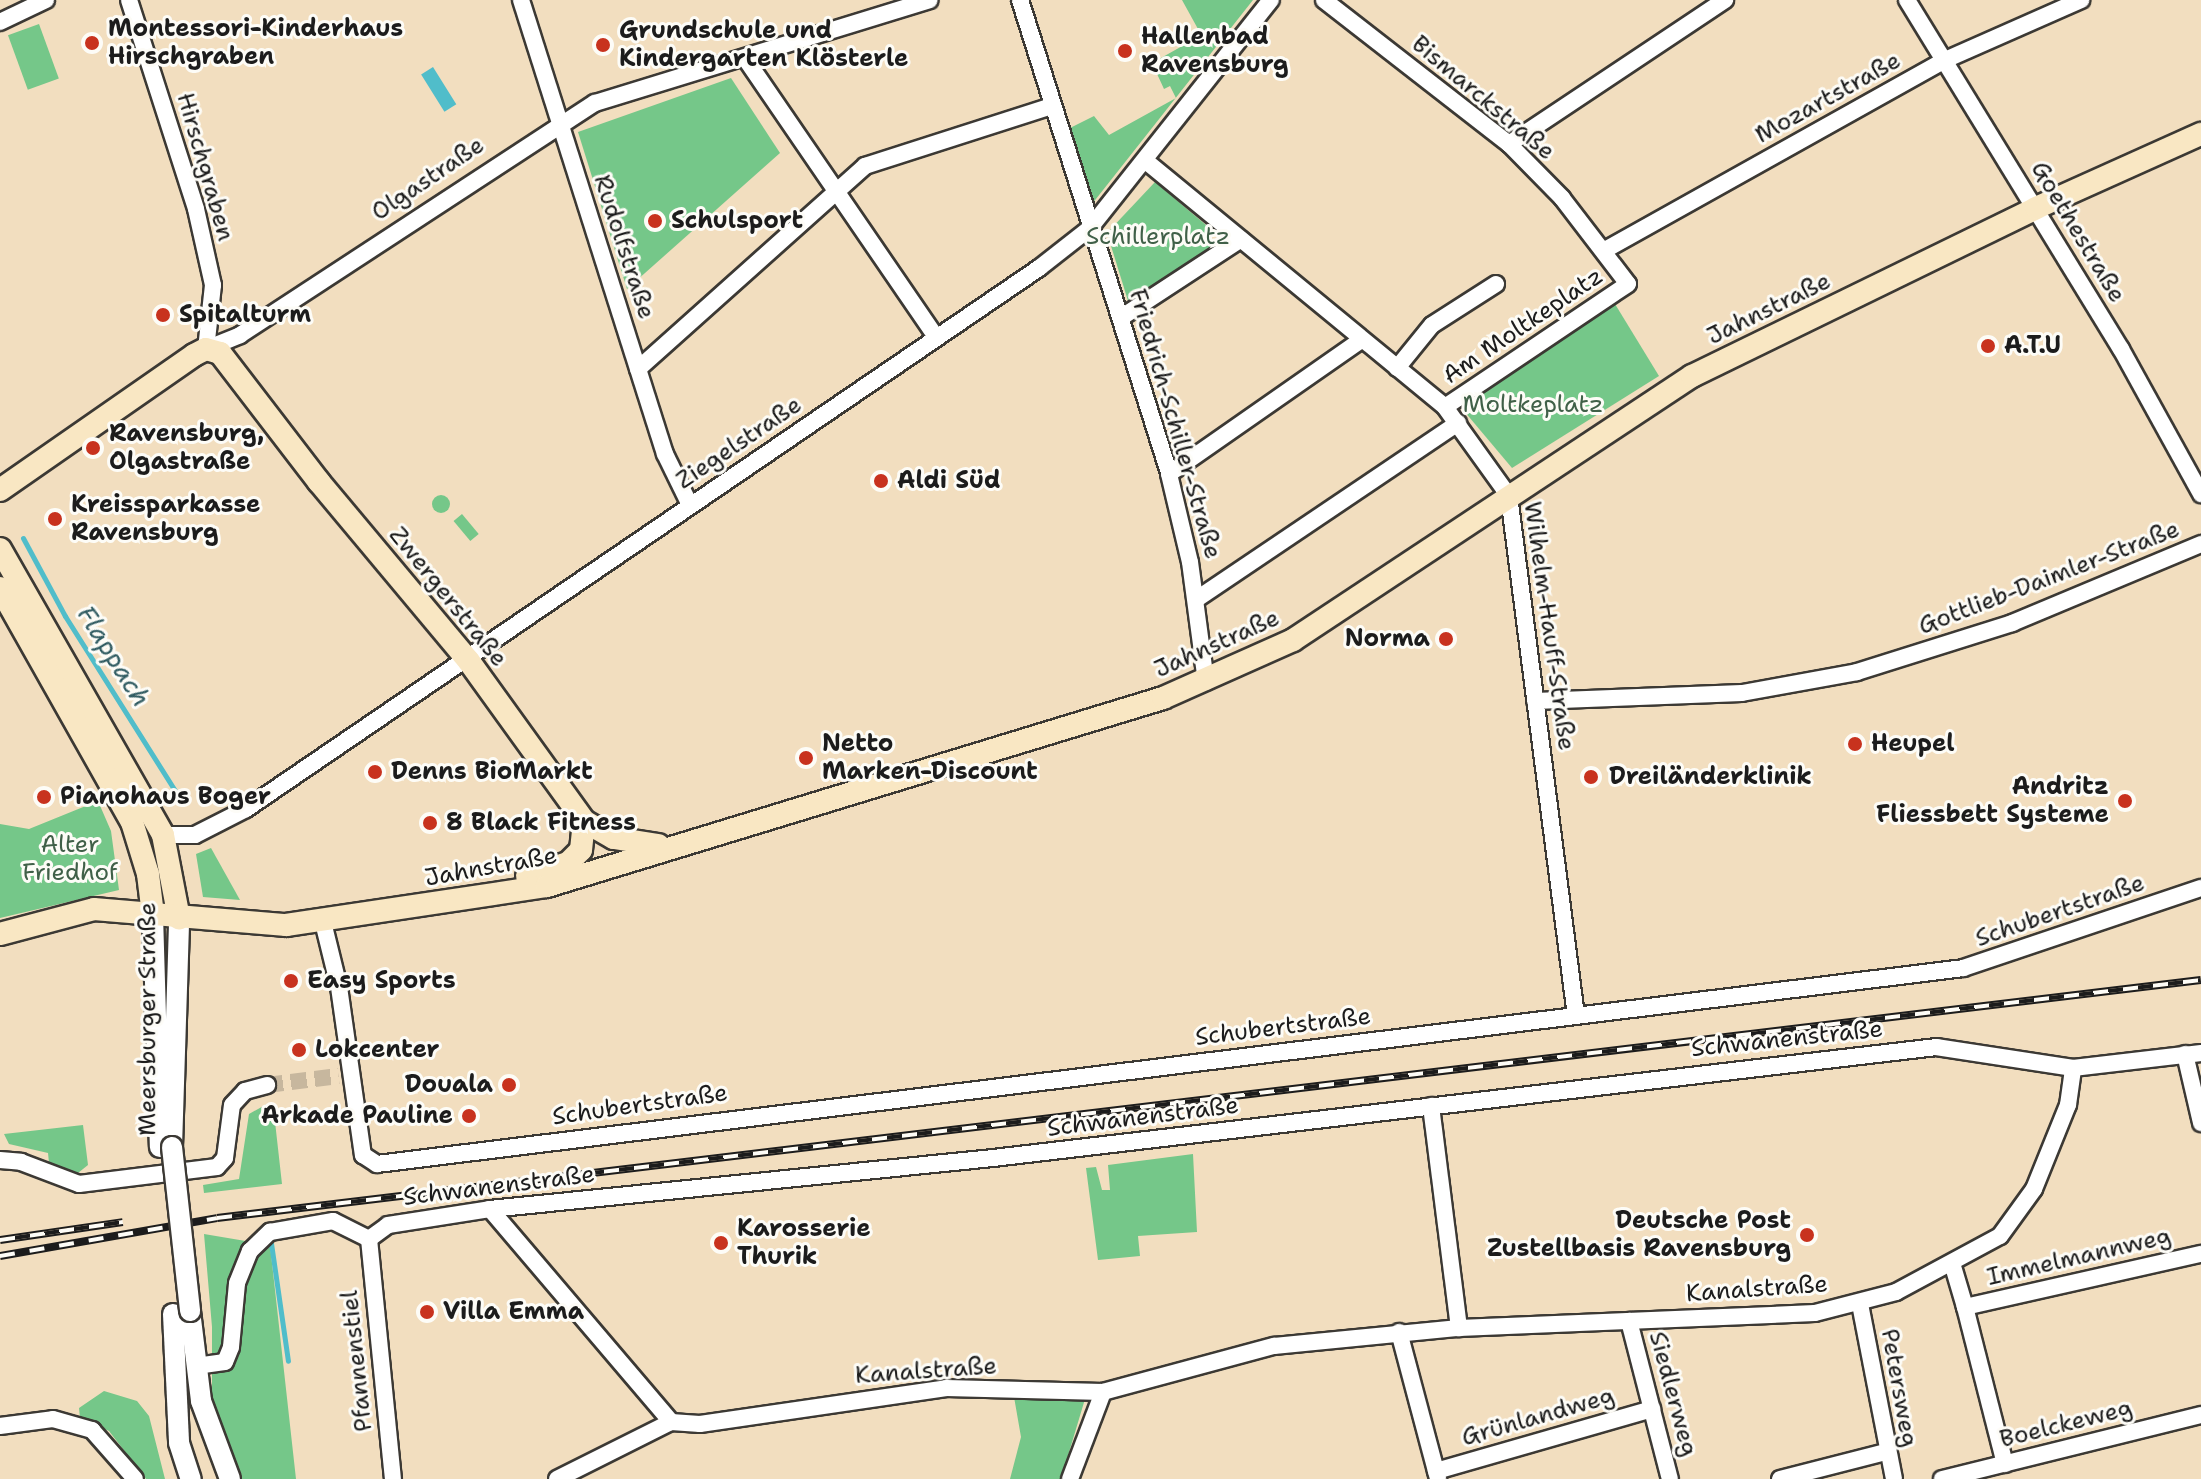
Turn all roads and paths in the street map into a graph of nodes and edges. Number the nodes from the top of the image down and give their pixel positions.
1 (45, 0) edge
2 (129, 0) edge
3 (521, 0) edge
4 (929, 0) edge
5 (1020, 0) edge
6 (1271, 0) edge
7 (1324, 0) edge
8 (1725, 0) edge
9 (1907, 0) edge
10 (2081, 0) edge
11 (0, 22) edge
12 (745, 58) junction
13 (1945, 60) junction
14 (1052, 106) junction
15 (559, 123) junction
16 (2201, 134) edge
17 (1509, 144) junction
18 (1147, 162) junction
19 (834, 191) junction
20 (2036, 208) junction
21 (1090, 228) junction
22 (1241, 239) junction
23 (1605, 250) junction
24 (1496, 284) dead end
25 (1628, 284) joint
26 (1122, 317) junction
27 (935, 336) junction
28 (1361, 340) junction
29 (206, 349) junction
30 (1397, 368) junction
31 (638, 369) junction
32 (1445, 407) junction
33 (1458, 423) junction
34 (1169, 474) junction
35 (0, 490) edge
36 (2201, 494) edge
37 (1509, 496) junction
38 (690, 505) junction
39 (2201, 544) edge
40 (0, 549) edge
41 (0, 588) edge
42 (1197, 599) junction
43 (468, 660) junction
44 (1206, 682) junction
45 (1535, 701) junction
46 (584, 821) junction
47 (163, 835) junction
48 (667, 845) junction
49 (2201, 888) edge
50 (474, 897) junction
51 (153, 915) junction
52 (179, 918) junction
53 (323, 922) junction
54 (0, 934) edge
55 (1576, 1016) junction
56 (2193, 1054) edge
57 (2073, 1068) junction
58 (267, 1085) tunnel mouth
59 (1431, 1106) junction
60 (2201, 1123) edge
61 (166, 1147) junction
62 (0, 1160) edge
63 (490, 1209) junction
64 (369, 1239) junction
65 (2201, 1254) edge
66 (1952, 1263) junction
67 (1860, 1304) junction
68 (1965, 1307) junction
69 (182, 1313) junction
70 (1629, 1321) junction
71 (1459, 1328) junction
72 (1399, 1332) junction
73 (196, 1366) junction
74 (1103, 1392) junction
75 (1652, 1409) junction
76 (2201, 1415) edge
77 (671, 1422) junction
78 (0, 1426) edge
79 (1885, 1452) junction
80 (2005, 1464) junction
81 (1437, 1475) edge
82 (135, 1479) edge
83 (191, 1479) edge
84 (230, 1479) edge
85 (393, 1479) edge
86 (557, 1479) edge
87 (1070, 1479) edge
88 (1670, 1479) edge
89 (1780, 1479) edge
90 (1894, 1479) edge
91 (1942, 1479) edge

1 - 11 street
2 - 29 street, Hirschgraben
3 - 15 street, Rudolfstraße
4 - 12 street, Olgastraße
5 - 14 street, Friedrich-Schiller-Straße
6 - 18 street, Ziegelstraße
7 - 17 street, Bismarckstraße
8 - 17 street
9 - 13 street, Goethestraße
10 - 13 street, Mozartstraße
12 - 15 street, Olgastraße
12 - 19 street
13 - 20 street, Goethestraße
13 - 23 street, Mozartstraße
14 - 19 street
14 - 21 street, Friedrich-Schiller-Straße
15 - 29 street, Olgastraße
15 - 31 street, Rudolfstraße
16 - 20 main road, Jahnstraße
17 - 23 street, Bismarckstraße
18 - 21 street, Ziegelstraße
18 - 22 street, Wilhelm-Hauff-Straße
19 - 27 street
19 - 31 street
20 - 36 street, Goethestraße
20 - 37 main road, Jahnstraße
21 - 26 street, Friedrich-Schiller-Straße
21 - 27 street, Ziegelstraße
22 - 26 street
22 - 28 street, Wilhelm-Hauff-Straße
23 - 25 street, Bismarckstraße
24 - 30 street
25 - 32 street, Am Moltkeplatz
26 - 34 street, Friedrich-Schiller-Straße
27 - 38 street, Ziegelstraße
28 - 30 street, Wilhelm-Hauff-Straße
28 - 34 street
29 - 35 main road, Olgastraße
29 - 43 main road, Zwergerstraße
30 - 32 street, Wilhelm-Hauff-Straße
31 - 38 street, Rudolfstraße
32 - 33 street, Wilhelm-Hauff-Straße
33 - 37 street, Wilhelm-Hauff-Straße
33 - 42 street
34 - 42 street, Friedrich-Schiller-Straße
37 - 44 main road, Jahnstraße
37 - 45 street, Wilhelm-Hauff-Straße
38 - 43 street, Ziegelstraße
39 - 45 street, Gottlieb-Daimler-Straße
40 - 47 main road, Meersburger Straße
41 - 51 main road, Meersburger Straße
42 - 44 street, Friedrich-Schiller-Straße
43 - 46 main road, Zwergerstraße
43 - 47 street, Ziegelstraße
44 - 48 main road, Jahnstraße
45 - 55 street, Wilhelm-Hauff-Straße
46 - 48 main road, Zwergerstraße
46 - 50 main road
47 - 52 main road, Meersburger Straße
48 - 50 main road, Jahnstraße
49 - 55 street, Schubertstraße
50 - 53 main road, Jahnstraße
51 - 52 main road, Jahnstraße
51 - 54 main road, Jahnstraße
51 - 61 street, Meersburger Straße
52 - 53 main road, Jahnstraße
52 - 61 street, Meersburger Straße
53 - 55 street, Schubertstraße
56 - 57 street, Schwanenstraße
56 - 60 street
57 - 59 street, Schwanenstraße
57 - 66 street, Kanalstraße
58 - 62 street
59 - 63 street, Schwanenstraße
59 - 71 street
61 - 69 street, Meersburger Straße, bridge
63 - 64 street, Schwanenstraße
63 - 77 street
64 - 73 street
64 - 85 street, Pfannenstiel
65 - 68 street, Immelmannweg
66 - 67 street, Kanalstraße
66 - 68 street, Immelmannweg
67 - 70 street, Kanalstraße
67 - 79 street, Petersweg
68 - 80 street
69 - 73 street, Meersburger Straße
69 - 83 street, Meersburger Straße
70 - 71 street, Kanalstraße
70 - 75 street, Siedlerweg
71 - 72 street, Kanalstraße
72 - 74 street, Kanalstraße
72 - 81 street, Grünlandweg
73 - 84 street, Meersburger Straße
74 - 77 street, Kanalstraße
74 - 87 street
75 - 81 street, Grünlandweg
75 - 88 street, Siedlerweg
76 - 80 street, Boelckeweg
77 - 86 street
78 - 82 street
79 - 89 street
79 - 90 street, Petersweg
80 - 91 street, Boelckeweg

